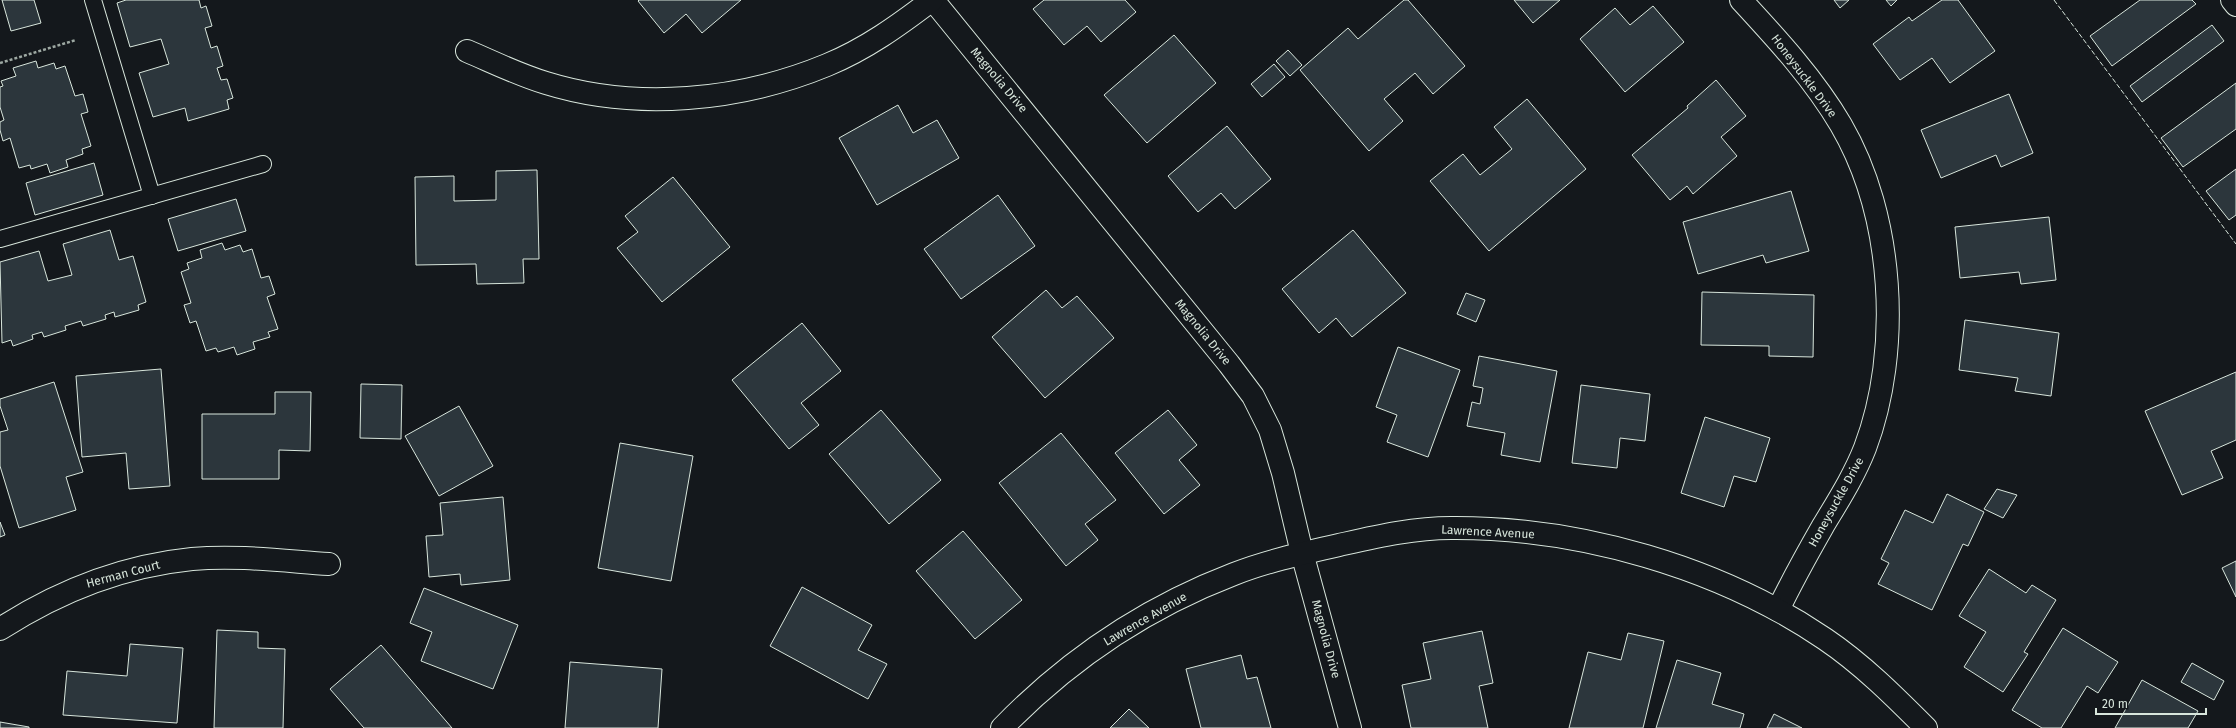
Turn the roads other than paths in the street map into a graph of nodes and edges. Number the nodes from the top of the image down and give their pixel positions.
1 (93, 0) edge
2 (933, 0) edge
3 (1741, 0) edge
4 (2232, 0) edge
5 (2236, 5) edge
6 (467, 51) dead end
7 (263, 164) dead end
8 (152, 196) junction
9 (0, 239) edge
10 (1302, 553) junction
11 (329, 564) dead end
12 (1778, 610) junction
13 (0, 628) edge
14 (1002, 728) edge
15 (1350, 728) edge
16 (1926, 728) edge

1 - 8 lane
2 - 6 street
2 - 10 street, Magnolia Drive
3 - 12 street, Honeysuckle Drive
4 - 5 street
7 - 8 lane
8 - 9 lane
10 - 12 street, Lawrence Avenue
10 - 14 street, Lawrence Avenue
10 - 15 street, Magnolia Drive
11 - 13 street, Herman Court
12 - 16 street, Lawrence Avenue

